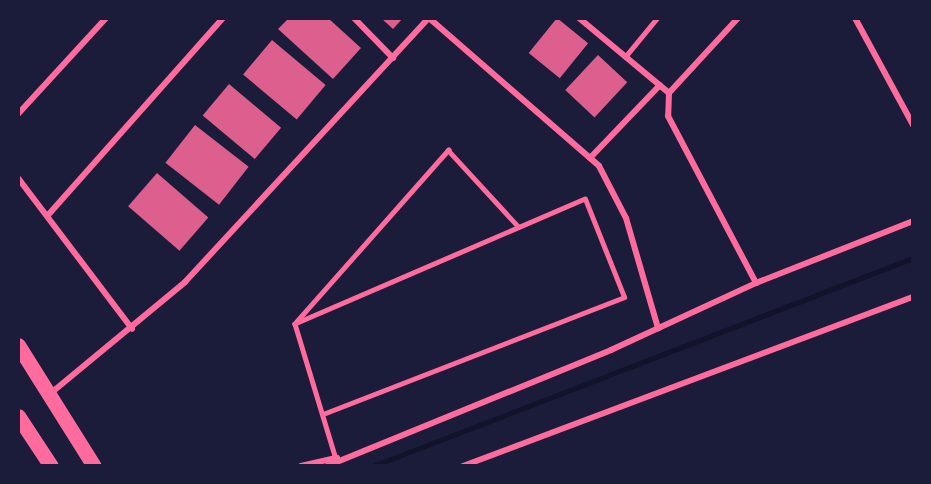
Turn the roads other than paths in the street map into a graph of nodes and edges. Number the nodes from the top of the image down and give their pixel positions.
1 (106, 18) edge
2 (223, 18) edge
3 (354, 18) edge
4 (429, 18) edge
5 (579, 18) edge
6 (657, 18) edge
7 (738, 18) edge
8 (855, 18) edge
9 (625, 57) junction
10 (393, 58) junction
11 (660, 86) junction
12 (669, 93) junction
13 (18, 114) edge
14 (913, 125) edge
15 (590, 158) junction
16 (18, 178) edge
17 (49, 214) junction
18 (913, 221) edge
19 (518, 226) junction
20 (756, 283) junction
21 (913, 297) edge
22 (295, 324) junction
23 (658, 328) junction
24 (132, 329) junction
25 (18, 345) edge
26 (50, 394) junction
27 (323, 414) junction
28 (18, 416) edge
29 (349, 456) junction
30 (336, 459) junction
31 (51, 466) edge
32 (94, 466) edge
33 (301, 466) edge
34 (327, 466) edge
35 (463, 466) edge

1 - 13 street
2 - 17 street
3 - 10 street
4 - 10 street
4 - 15 street
5 - 9 street
6 - 9 lane
7 - 12 street
8 - 14 street
9 - 11 street
10 - 24 street
11 - 12 street
11 - 15 street
12 - 20 street
15 - 23 street
16 - 17 street
17 - 24 street
18 - 20 street
19 - 22 lane
19 - 22 lane
19 - 27 lane
20 - 23 street
21 - 35 street
22 - 27 lane
23 - 29 street
24 - 26 street
25 - 26 highway
26 - 32 highway
27 - 30 lane
28 - 31 highway
29 - 30 street
29 - 34 street
30 - 33 street

